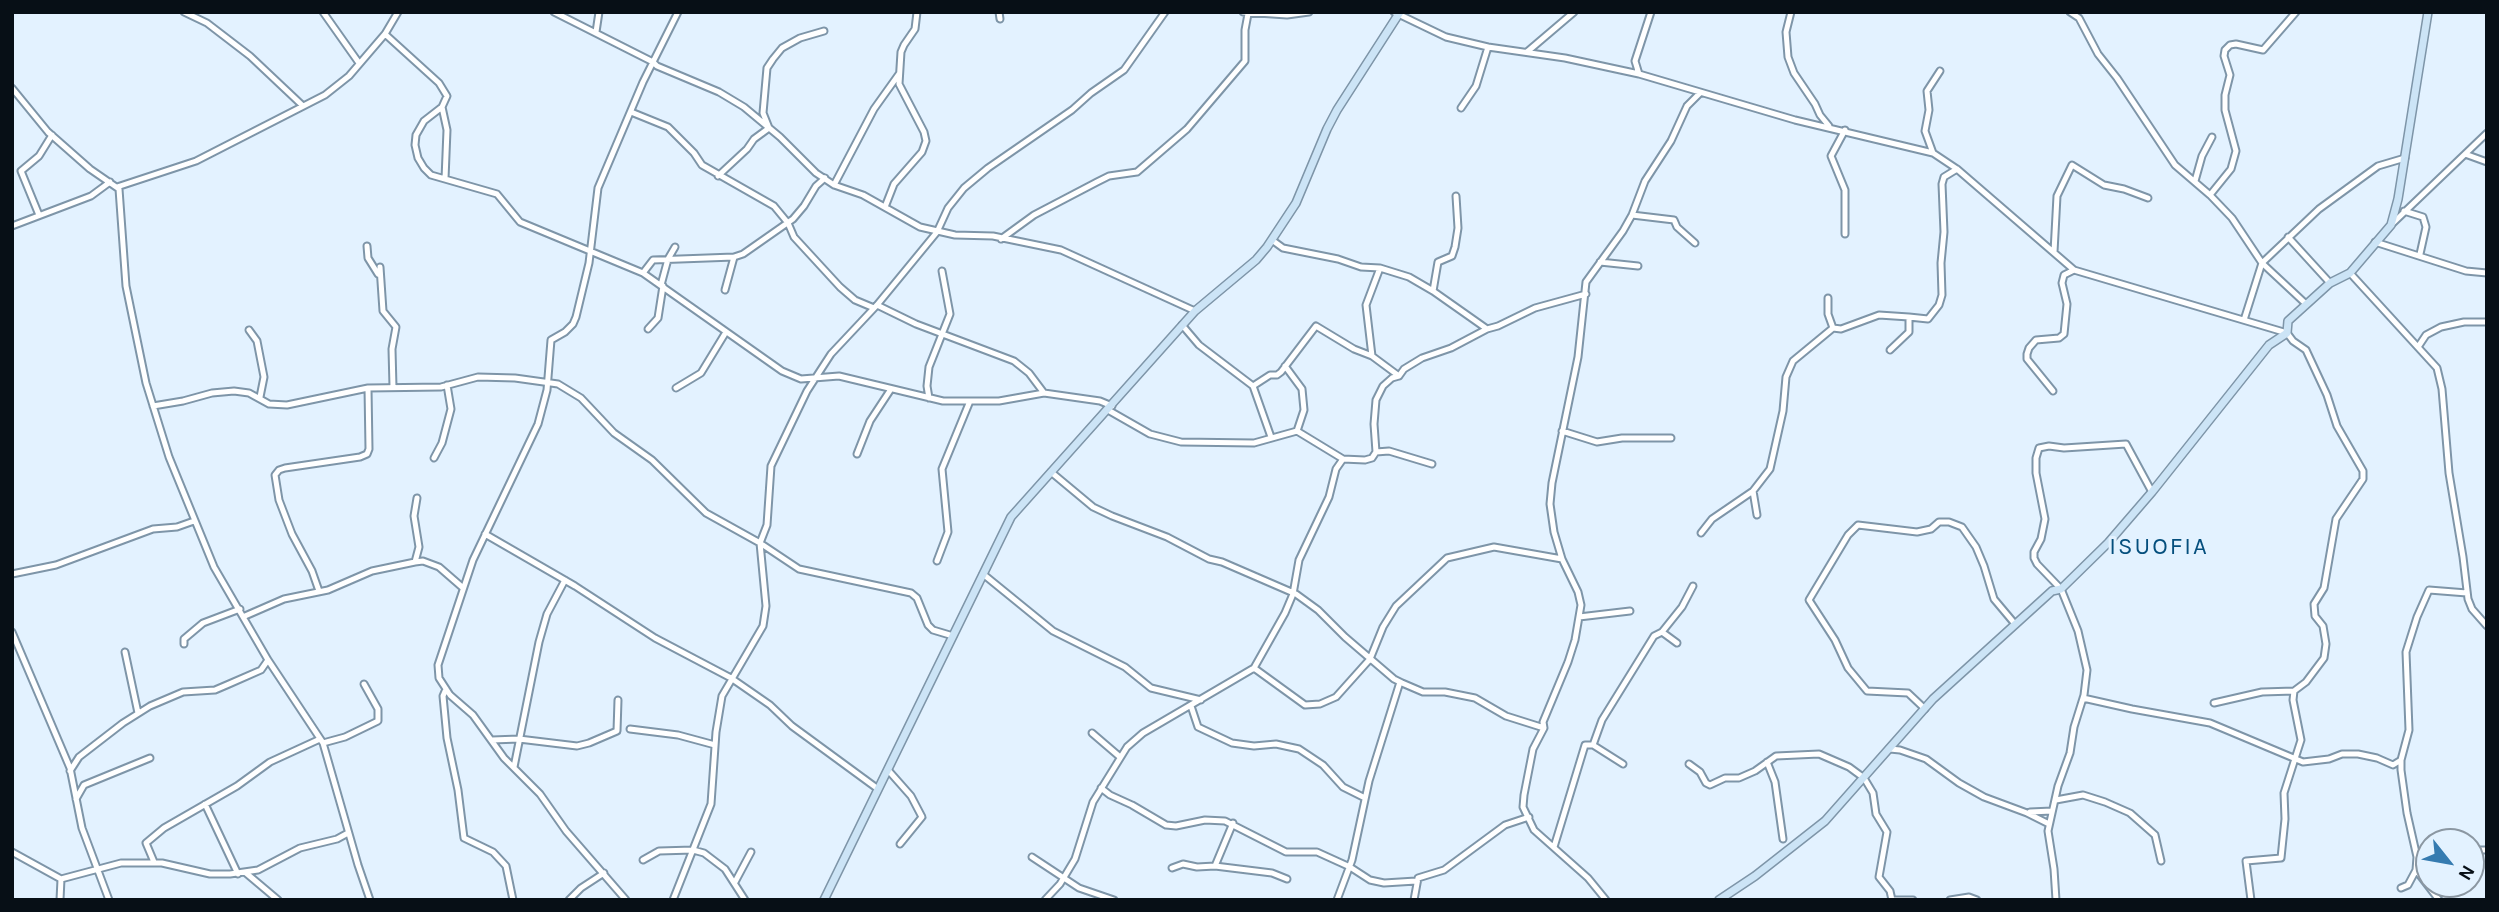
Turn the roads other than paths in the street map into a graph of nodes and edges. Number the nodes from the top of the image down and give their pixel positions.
1 (184, 12) edge
2 (323, 12) edge
3 (398, 12) edge
4 (554, 12) edge
5 (599, 12) edge
6 (678, 12) edge
7 (917, 12) edge
8 (999, 12) edge
9 (1165, 12) edge
10 (1309, 12) edge
11 (1574, 12) edge
12 (1651, 12) edge
13 (1791, 12) edge
14 (2070, 12) edge
15 (2085, 12) edge
16 (2296, 12) edge
17 (2428, 12) edge
18 (1246, 13) edge
19 (1398, 13) edge
20 (1000, 19) dead end
21 (2080, 19) junction
22 (824, 31) dead end
23 (596, 32) junction
24 (385, 34) junction
25 (1488, 47) junction
26 (1527, 52) junction
27 (653, 62) junction
28 (359, 63) junction
29 (1940, 71) dead end
30 (1639, 74) junction
31 (896, 83) junction
32 (12, 88) edge
33 (1700, 93) junction
34 (303, 106) junction
35 (442, 107) junction
36 (1461, 108) dead end
37 (631, 113) junction
38 (1829, 126) junction
39 (769, 128) junction
40 (1845, 130) junction
41 (2487, 134) edge
42 (52, 135) junction
43 (2212, 137) dead end
44 (1933, 153) junction
45 (2465, 155) junction
46 (2405, 158) junction
47 (2487, 162) edge
48 (1957, 169) junction
49 (718, 176) junction
50 (825, 178) junction
51 (445, 179) junction
52 (2194, 181) junction
53 (110, 182) junction
54 (834, 185) junction
55 (117, 187) junction
56 (2210, 195) junction
57 (1456, 196) dead end
58 (2148, 198) dead end
59 (885, 207) junction
60 (2404, 211) junction
61 (39, 215) junction
62 (1632, 215) junction
63 (788, 223) junction
64 (2391, 225) junction
65 (12, 226) edge
66 (937, 232) junction
67 (1845, 234) dead end
68 (2288, 237) junction
69 (1001, 239) junction
70 (1272, 240) junction
71 (2375, 242) junction
72 (1695, 243) dead end
73 (366, 246) dead end
74 (675, 247) dead end
75 (591, 250) junction
76 (2054, 252) junction
77 (2420, 254) junction
78 (734, 257) junction
79 (668, 259) junction
80 (1600, 262) junction
81 (2262, 263) junction
82 (1639, 266) dead end
83 (380, 267) dead end
84 (1381, 268) junction
85 (2074, 270) junction
86 (942, 271) dead end
87 (643, 273) junction
88 (2350, 273) junction
89 (2487, 273) edge
90 (380, 277) junction
91 (2330, 283) junction
92 (662, 285) junction
93 (724, 290) dead end
94 (1433, 291) junction
95 (1586, 294) junction
96 (1828, 298) dead end
97 (2306, 304) junction
98 (876, 307) junction
99 (1195, 311) junction
100 (1909, 317) junction
101 (2244, 320) junction
102 (2487, 321) edge
103 (1182, 325) junction
104 (1833, 328) junction
105 (648, 329) dead end
106 (1487, 329) junction
107 (249, 330) dead end
108 (726, 332) junction
109 (942, 332) junction
110 (2287, 333) junction
111 (2418, 348) junction
112 (1890, 350) dead end
113 (1372, 356) junction
114 (1286, 366) junction
115 (1399, 376) junction
116 (817, 377) junction
117 (547, 383) junction
118 (447, 385) junction
119 (1253, 386) junction
120 (393, 387) junction
121 (368, 388) junction
122 (676, 388) dead end
123 (891, 389) junction
124 (2053, 391) dead end
125 (1044, 393) junction
126 (260, 397) junction
127 (929, 398) junction
128 (970, 401) junction
129 (153, 406) junction
130 (1110, 408) junction
131 (1297, 431) junction
132 (1562, 431) junction
133 (1271, 437) junction
134 (1671, 438) dead end
135 (1376, 452) junction
136 (857, 454) dead end
137 (434, 458) dead end
138 (1343, 458) junction
139 (1432, 464) dead end
140 (1051, 472) junction
141 (1753, 491) junction
142 (2152, 492) junction
143 (417, 498) dead end
144 (1757, 515) dead end
145 (194, 521) junction
146 (1702, 533) dead end
147 (485, 534) junction
148 (760, 543) junction
149 (1562, 559) junction
150 (937, 561) dead end
151 (415, 562) junction
152 (12, 574) edge
153 (451, 575) junction
154 (467, 575) junction
155 (983, 575) junction
156 (565, 580) junction
157 (1693, 586) dead end
158 (462, 587) junction
159 (2061, 589) junction
160 (319, 591) junction
161 (2467, 593) junction
162 (1293, 594) junction
163 (240, 609) junction
164 (1630, 611) dead end
165 (245, 616) junction
166 (1579, 617) junction
167 (2015, 624) junction
168 (2487, 625) edge
169 (12, 632) edge
170 (1662, 632) junction
171 (953, 636) junction
172 (1676, 643) dead end
173 (184, 645) dead end
174 (125, 652) dead end
175 (1370, 659) junction
176 (268, 660) junction
177 (1254, 668) junction
178 (731, 678) junction
179 (1397, 682) junction
180 (364, 684) dead end
181 (446, 689) junction
182 (2294, 691) junction
183 (1184, 698) junction
184 (2083, 698) junction
185 (618, 700) dead end
186 (1202, 700) junction
187 (2214, 703) dead end
188 (1192, 706) junction
189 (1925, 709) junction
190 (138, 713) junction
191 (1544, 728) junction
192 (630, 729) dead end
193 (1092, 733) dead end
194 (492, 740) junction
195 (519, 740) junction
196 (321, 741) junction
197 (1593, 745) junction
198 (715, 746) junction
199 (1890, 749) junction
200 (1120, 757) junction
201 (150, 758) dead end
202 (2297, 758) junction
203 (2402, 760) junction
204 (1767, 762) junction
205 (1623, 764) dead end
206 (1689, 764) dead end
207 (514, 767) junction
208 (888, 770) junction
209 (71, 771) junction
210 (1864, 778) junction
211 (1101, 788) junction
212 (877, 789) junction
213 (1365, 798) junction
214 (2056, 800) junction
215 (76, 801) junction
216 (205, 804) junction
217 (2052, 811) junction
218 (2027, 813) junction
219 (1529, 817) junction
220 (1233, 823) junction
221 (2049, 824) junction
222 (348, 833) junction
223 (1783, 839) dead end
224 (900, 844) dead end
225 (1554, 846) junction
226 (2415, 848) edge
227 (693, 850) junction
228 (12, 852) edge
229 (751, 852) dead end
230 (1032, 858) dead end
231 (643, 860) dead end
232 (2161, 861) dead end
233 (154, 862) junction
234 (1215, 866) junction
235 (1350, 867) junction
236 (1172, 868) dead end
237 (97, 870) junction
238 (2415, 872) edge
239 (246, 873) junction
240 (604, 873) junction
241 (238, 874) junction
242 (1063, 878) junction
243 (61, 879) junction
244 (1287, 879) dead end
245 (1416, 881) junction
246 (734, 882) junction
247 (2401, 888) dead end
248 (60, 900) edge
249 (108, 900) edge
250 (278, 900) edge
251 (370, 900) edge
252 (513, 900) edge
253 (569, 900) edge
254 (626, 900) edge
255 (673, 900) edge
256 (746, 900) edge
257 (824, 900) edge
258 (1045, 900) edge
259 (1114, 900) edge
260 (1337, 900) edge
261 (1414, 900) edge
262 (1606, 900) edge
263 (1719, 900) edge
264 (1913, 900) edge
265 (1950, 900) edge
266 (1977, 900) edge
267 (2056, 900) edge
268 (2251, 900) edge

1 - 34 street
2 - 28 street
3 - 24 street
4 - 23 street
5 - 23 street
6 - 27 street
7 - 31 street
8 - 20 street
9 - 66 street
10 - 18 street
11 - 26 street
12 - 30 street
13 - 38 street
14 - 21 street
15 - 21 street
16 - 56 street
17 - 46 main road
18 - 69 street
19 - 25 street
19 - 70 main road
21 - 52 street
22 - 39 street
23 - 27 street
24 - 28 street
24 - 35 street
25 - 26 street
25 - 36 street
26 - 30 street
27 - 37 street
27 - 39 street
28 - 34 street
29 - 44 street
30 - 33 street
31 - 54 street
31 - 59 street
32 - 42 street
33 - 38 street
33 - 62 street
34 - 55 street
35 - 51 street
35 - 51 street
37 - 49 street
37 - 75 street
38 - 40 street
39 - 49 street
39 - 50 street
40 - 44 street
40 - 67 street
41 - 45 street
42 - 53 street
42 - 61 street
43 - 52 street
44 - 48 street
45 - 47 street
45 - 60 street
46 - 64 main road
46 - 68 street
48 - 76 street
48 - 100 street
49 - 63 street
50 - 54 street
50 - 63 street
51 - 75 street
52 - 56 street
53 - 55 street
53 - 61 street
54 - 59 street
55 - 129 street
56 - 81 street
57 - 94 street
58 - 76 street
59 - 66 street
60 - 64 street
60 - 77 street
61 - 65 street
62 - 72 street
62 - 80 street
63 - 78 street
63 - 98 street
64 - 71 main road
66 - 69 street
66 - 98 street
68 - 81 street
68 - 91 street
69 - 99 street
70 - 84 street
70 - 99 main road
71 - 77 street
71 - 88 main road
73 - 90 street
74 - 79 street
75 - 87 street
75 - 117 street
76 - 85 street
77 - 89 street
78 - 79 street
78 - 93 street
79 - 87 street
79 - 92 street
80 - 82 street
80 - 95 street
81 - 97 street
81 - 101 street
83 - 90 street
84 - 94 street
84 - 113 street
85 - 101 street
85 - 124 street
86 - 109 street
87 - 92 street
88 - 91 main road
88 - 111 street
90 - 120 street
91 - 97 main road
92 - 105 street
92 - 108 street
94 - 106 street
95 - 106 street
95 - 132 street
96 - 104 street
97 - 110 main road
98 - 109 street
98 - 116 street
99 - 103 main road
100 - 104 street
100 - 112 street
101 - 110 street
102 - 111 street
103 - 119 street
103 - 130 main road
104 - 141 street
106 - 115 street
107 - 126 street
108 - 116 street
108 - 122 street
109 - 125 street
109 - 127 street
110 - 142 main road
110 - 182 street
111 - 161 street
113 - 114 street
113 - 115 street
114 - 119 street
114 - 131 street
115 - 135 street
116 - 123 street
116 - 148 street
117 - 118 street
117 - 147 street
117 - 148 street
118 - 120 street
118 - 137 street
119 - 133 street
120 - 121 street
121 - 126 street
121 - 160 street
123 - 127 street
123 - 136 street
125 - 128 street
125 - 130 street
126 - 129 street
127 - 128 street
128 - 150 street
129 - 145 street
130 - 133 street
130 - 140 main road
131 - 133 street
131 - 138 street
132 - 134 street
132 - 149 street
135 - 138 street
135 - 139 street
138 - 162 street
140 - 155 main road
140 - 162 street
141 - 144 street
141 - 146 street
142 - 159 main road
142 - 159 street
143 - 151 street
145 - 152 street
145 - 163 street
147 - 154 street
147 - 156 street
148 - 171 street
148 - 178 street
149 - 166 street
149 - 175 street
151 - 153 street
151 - 160 street
153 - 154 street
153 - 158 street
154 - 158 street
155 - 171 main road
155 - 183 street
156 - 178 street
156 - 195 street
157 - 170 street
158 - 181 street
159 - 167 main road
159 - 184 street
160 - 165 street
161 - 168 street
161 - 203 street
162 - 175 street
162 - 177 street
163 - 165 street
163 - 173 street
164 - 166 street
165 - 176 street
166 - 191 street
167 - 189 main road
167 - 189 street
169 - 209 street
170 - 172 street
170 - 197 street
171 - 208 main road
174 - 190 street
175 - 177 street
175 - 179 street
176 - 190 street
176 - 196 street
177 - 186 street
178 - 198 street
178 - 212 street
179 - 191 street
179 - 213 street
180 - 196 street
181 - 194 street
181 - 252 street
182 - 187 street
182 - 202 street
183 - 186 street
183 - 188 street
184 - 202 street
184 - 214 street
185 - 195 street
186 - 188 street
188 - 200 street
188 - 213 street
189 - 199 main road
190 - 209 street
191 - 219 street
192 - 198 street
193 - 200 street
194 - 195 street
194 - 207 street
195 - 207 street
196 - 216 street
196 - 222 street
197 - 205 street
197 - 225 street
198 - 227 street
199 - 210 main road
199 - 218 street
200 - 211 street
201 - 215 street
202 - 203 street
202 - 268 street
203 - 226 street
204 - 206 street
204 - 210 street
204 - 223 street
207 - 240 street
208 - 212 main road
208 - 224 street
209 - 215 street
210 - 263 main road
210 - 264 street
211 - 220 street
211 - 242 street
212 - 257 main road
213 - 235 street
214 - 217 street
214 - 232 street
215 - 237 street
216 - 233 street
216 - 241 street
217 - 218 street
217 - 221 street
218 - 221 street
219 - 225 street
219 - 245 street
220 - 234 street
220 - 235 street
221 - 267 street
222 - 239 street
222 - 251 street
225 - 262 street
227 - 231 street
227 - 246 street
227 - 255 street
228 - 243 street
229 - 246 street
230 - 242 street
233 - 237 street
233 - 241 street
234 - 236 street
234 - 244 street
235 - 245 street
235 - 260 street
237 - 243 street
237 - 249 street
238 - 247 street
239 - 241 street
239 - 250 street
240 - 253 street
240 - 254 street
242 - 258 street
242 - 259 street
243 - 248 street
245 - 261 street
246 - 256 street
265 - 266 street

